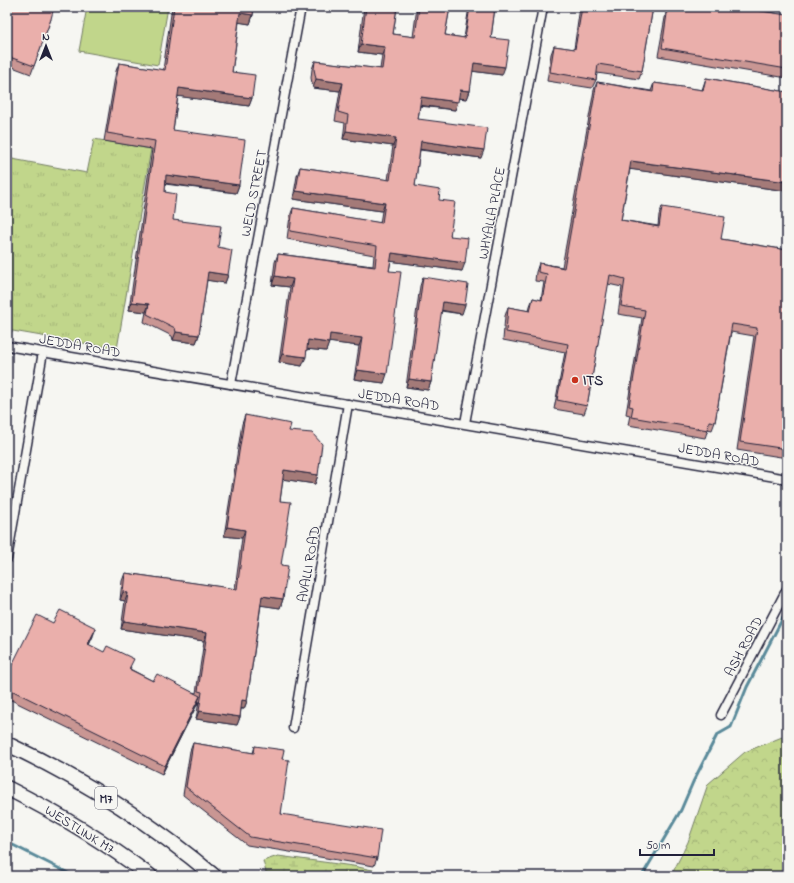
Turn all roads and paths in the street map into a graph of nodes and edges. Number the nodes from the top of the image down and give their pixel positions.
1 (301, 7) edge
2 (543, 7) edge
3 (7, 346) edge
4 (43, 352) junction
5 (231, 384) junction
6 (348, 404) junction
7 (465, 423) junction
8 (787, 479) edge
9 (7, 559) edge
10 (787, 589) edge
11 (721, 715) dead end
12 (294, 728) dead end
13 (11, 746) edge
14 (7, 788) edge
15 (7, 796) edge
16 (88, 833) junction
17 (150, 876) edge
18 (214, 876) edge

1 - 5 street, WELD STREET
2 - 7 street, WHYALLA PLACE
3 - 4 street, JEDDA ROAD
4 - 5 street, JEDDA ROAD
4 - 9 street
5 - 6 street, JEDDA ROAD
6 - 7 street, JEDDA ROAD
6 - 12 street, AVALLI ROAD
7 - 8 street, JEDDA ROAD
10 - 11 street, ASH ROAD
13 - 18 highway, M7
14 - 16 highway, WESTLINK M7
15 - 16 highway
16 - 17 highway, WESTLINK M7

